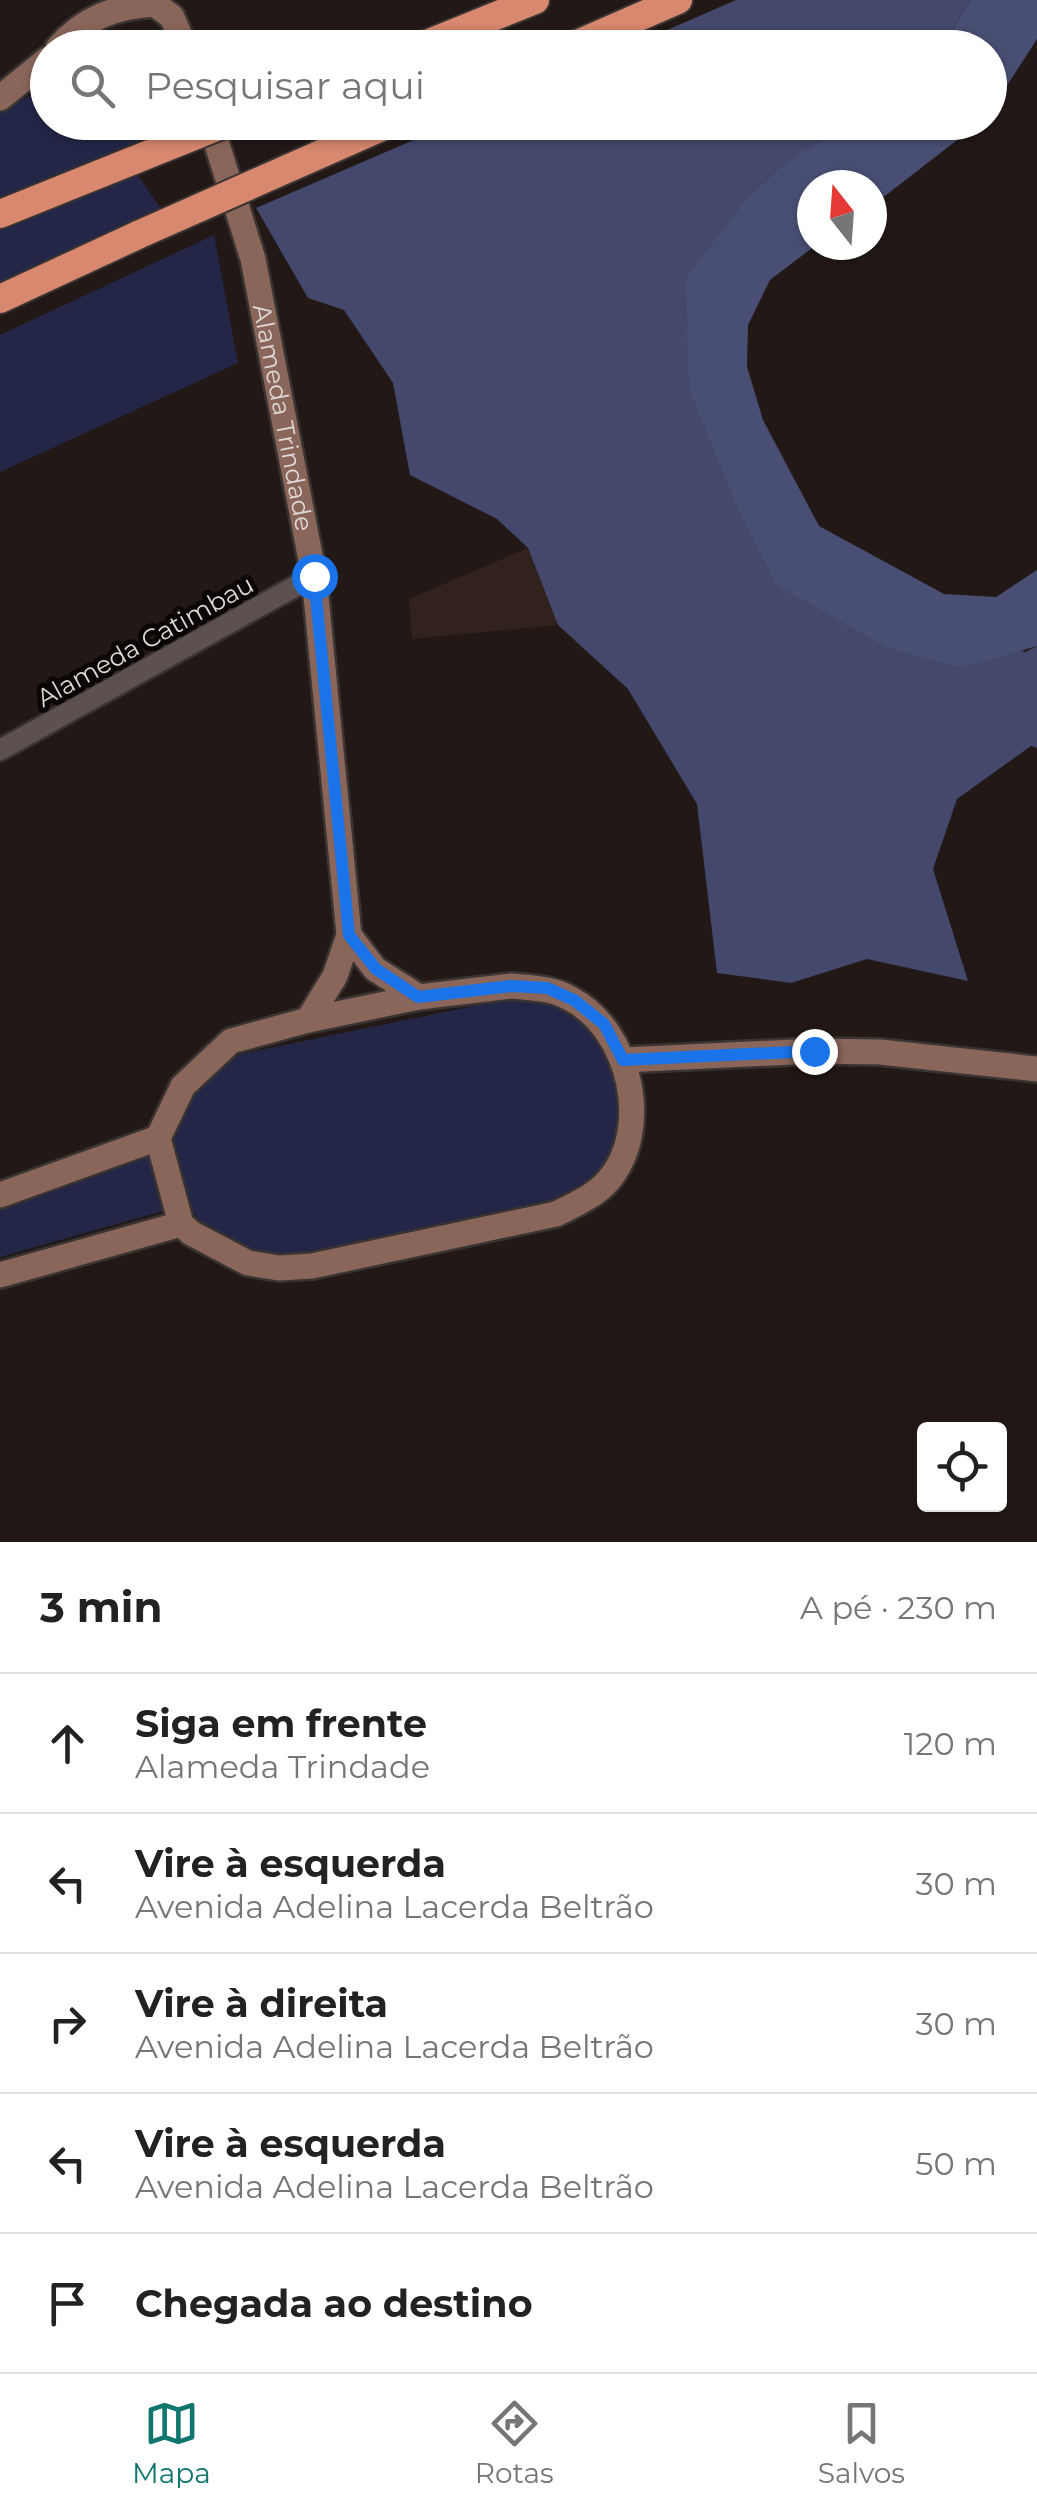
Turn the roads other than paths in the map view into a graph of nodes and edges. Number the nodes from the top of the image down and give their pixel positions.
1 (535, 0) edge
2 (678, 0) edge
3 (78, 30) edge
4 (177, 30) edge
5 (461, 30) edge
6 (609, 30) edge
7 (30, 73) edge
8 (0, 98) edge
9 (184, 140) edge
10 (216, 140) edge
11 (352, 140) edge
12 (0, 214) edge
13 (0, 299) edge
14 (314, 576) junction
15 (0, 750) edge
16 (349, 935) junction
17 (418, 997) junction
18 (308, 1020) junction
19 (623, 1060) junction
20 (1037, 1070) edge
21 (158, 1138) junction
22 (0, 1195) edge
23 (181, 1224) junction
24 (0, 1275) edge

1 - 5 highway
2 - 6 highway
3 - 4 main road
7 - 8 main road
9 - 12 highway, bridge
10 - 14 main road, Alameda Trindade
11 - 13 highway, bridge
14 - 15 street, Alameda Catimbau
14 - 16 main road, Alameda Trindade
16 - 17 main road
16 - 18 main road, Alameda Trindade
17 - 18 main road
17 - 19 main road
18 - 21 main road
19 - 20 main road
19 - 23 main road
21 - 22 main road
21 - 23 main road
23 - 24 main road

